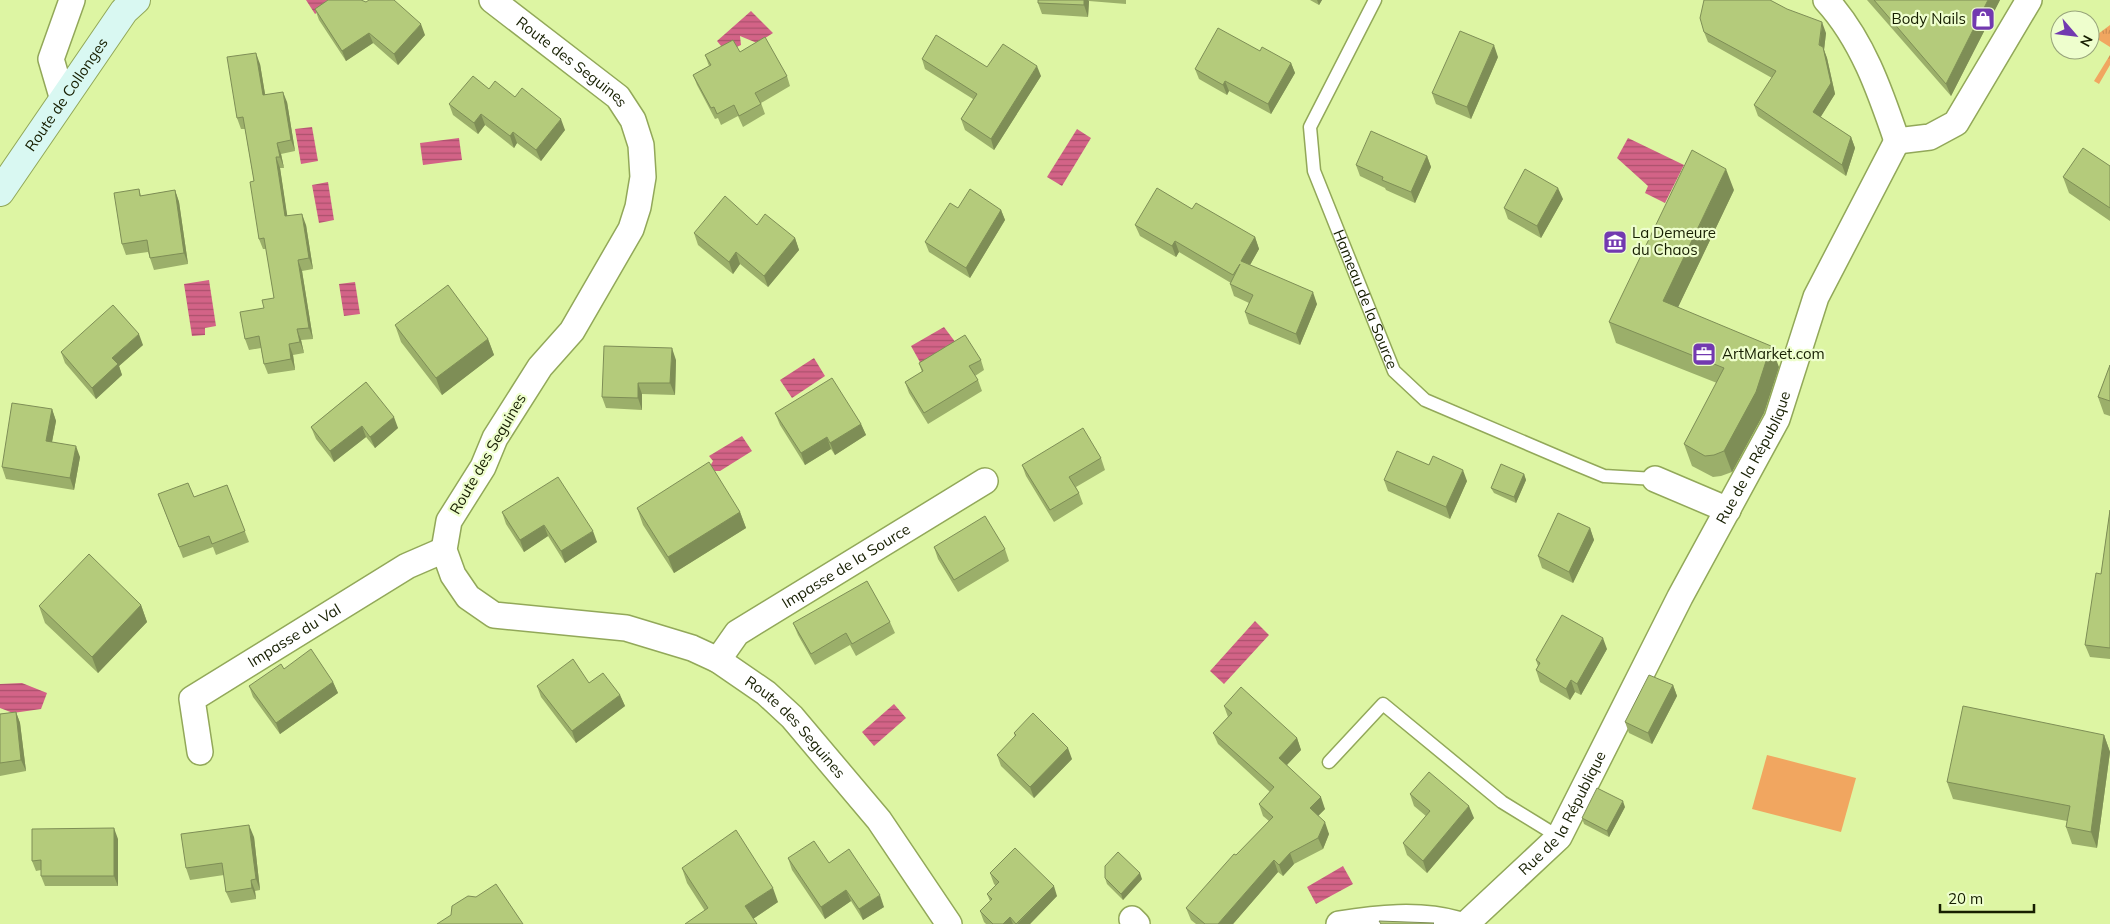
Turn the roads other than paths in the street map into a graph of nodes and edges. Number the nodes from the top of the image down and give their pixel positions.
1 (72, 0) edge
2 (136, 0) edge
3 (492, 0) edge
4 (1376, 0) edge
5 (1826, 0) edge
6 (2028, 0) edge
7 (63, 100) junction
8 (1897, 141) junction
9 (0, 192) edge
10 (1655, 478) joint
11 (985, 481) dead end
12 (1728, 510) junction
13 (444, 550) junction
14 (718, 660) junction
15 (200, 752) dead end
16 (1329, 762) dead end
17 (1558, 837) junction
18 (949, 924) edge
19 (1339, 924) edge
20 (1457, 924) edge
21 (1466, 924) edge

1 - 7 street
2 - 7 main road, Route de Collonges
3 - 13 street, Route des Seguines
4 - 10 lane, Hameau de la Source
5 - 8 street
6 - 8 street
7 - 9 main road, Route de Collonges
8 - 12 street, Rue de la République
10 - 12 street, Hameau de la Source
11 - 14 street, Impasse de la Source
12 - 17 street, Rue de la République
13 - 14 street, Route des Seguines
13 - 15 street, Impasse du Val
14 - 18 street, Route des Seguines
16 - 17 lane
17 - 21 street, Rue de la République
19 - 20 street

